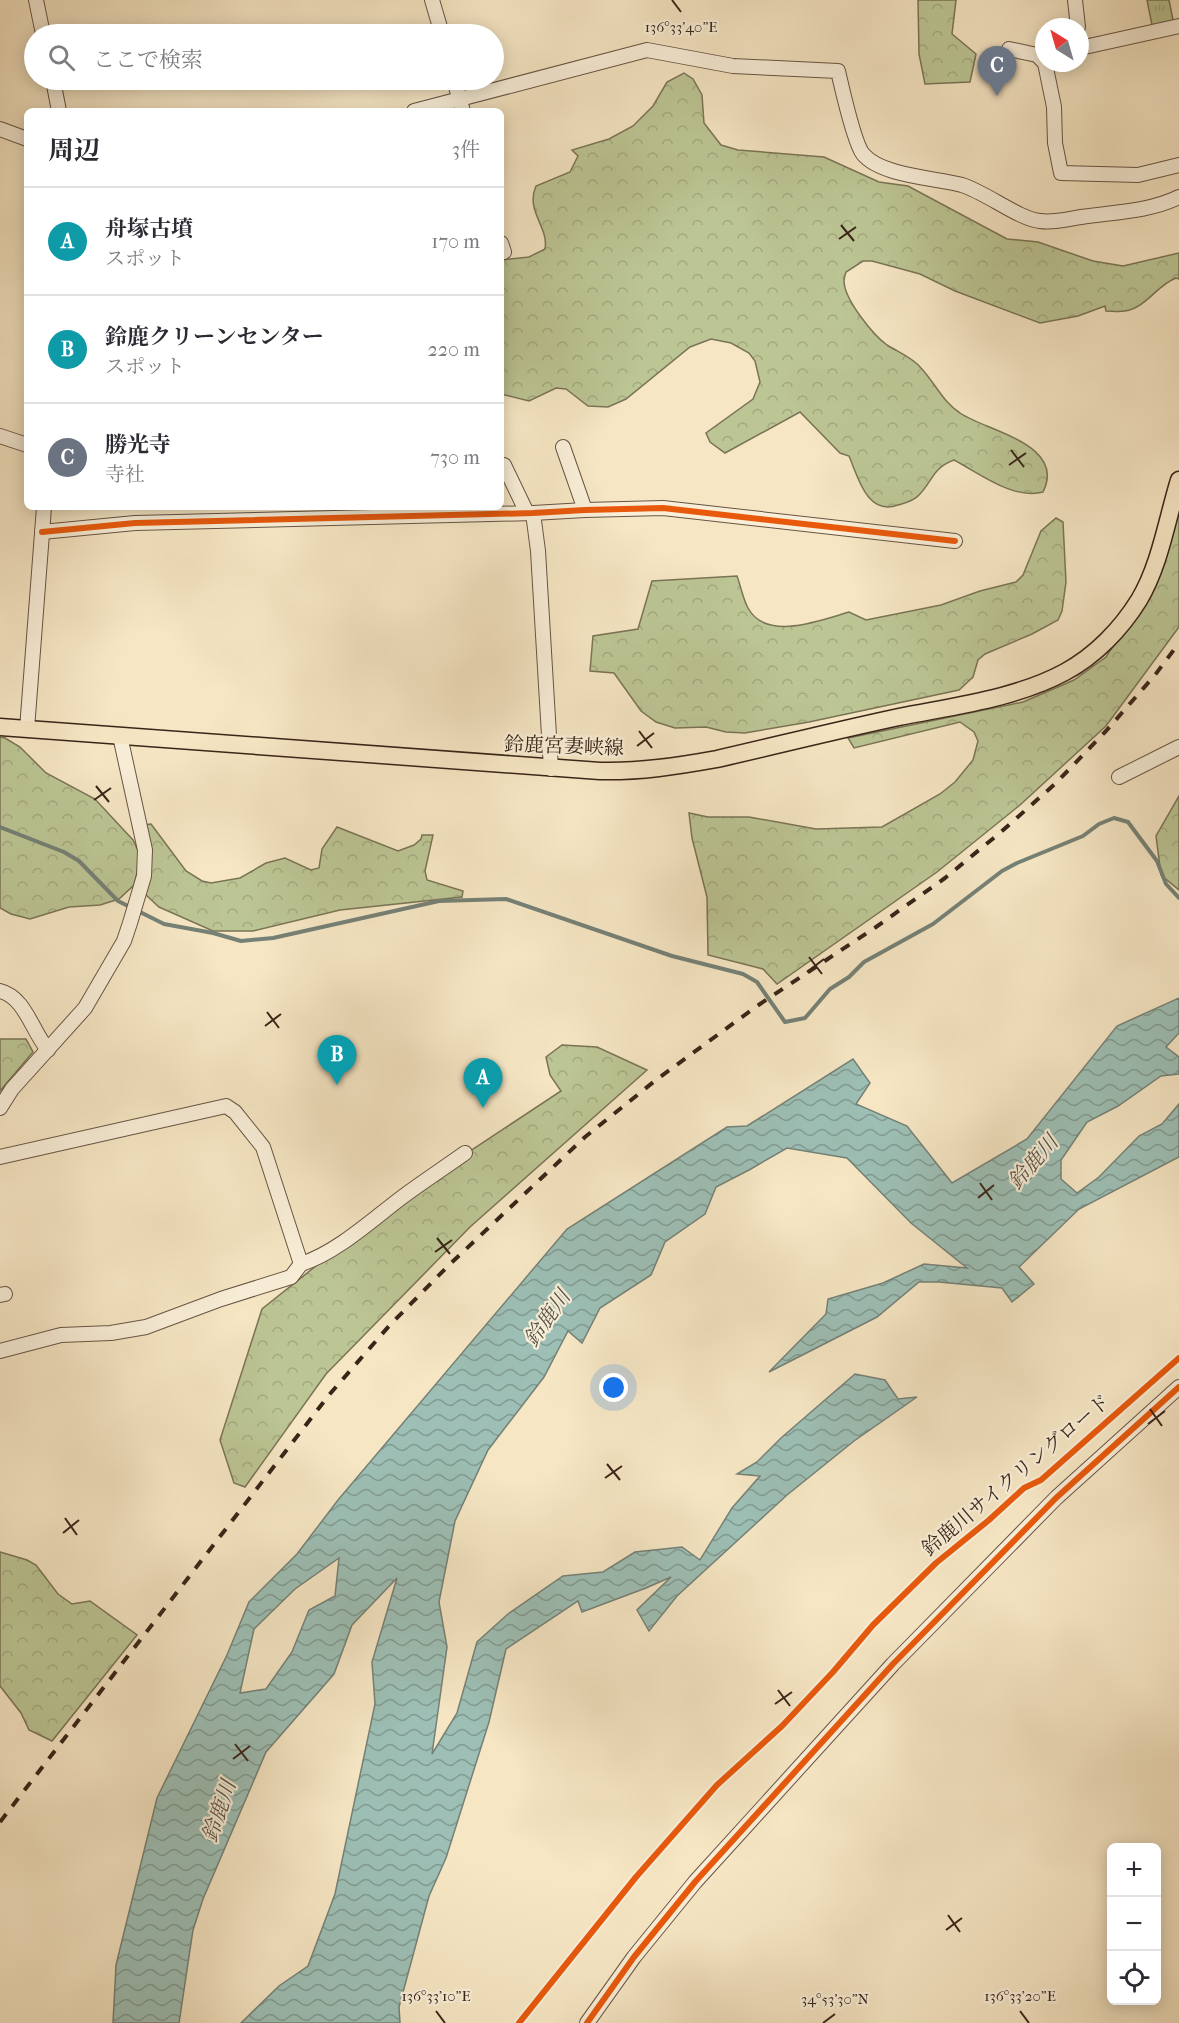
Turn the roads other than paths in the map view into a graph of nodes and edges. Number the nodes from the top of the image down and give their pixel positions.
1 (36, 0) edge
2 (432, 0) edge
3 (1075, 0) edge
4 (1077, 18) edge
5 (42, 24) edge
6 (439, 24) edge
7 (1179, 26) edge
8 (1089, 46) edge
9 (1009, 49) dead end
10 (1035, 55) edge
11 (1046, 72) edge
12 (55, 90) edge
13 (457, 90) edge
14 (461, 105) edge
15 (58, 108) edge
16 (438, 108) edge
17 (0, 129) edge
18 (24, 138) edge
19 (1179, 165) edge
20 (1179, 197) edge
21 (0, 435) edge
22 (24, 445) edge
23 (564, 447) dead end
24 (504, 465) dead end
25 (1179, 480) edge
26 (44, 510) edge
27 (585, 510) junction
28 (530, 513) junction
29 (42, 532) junction
30 (955, 541) dead end
31 (0, 727) edge
32 (27, 729) junction
33 (120, 736) junction
34 (1179, 747) edge
35 (551, 769) junction
36 (1119, 777) dead end
37 (0, 991) edge
38 (48, 1050) junction
39 (0, 1108) edge
40 (465, 1153) dead end
41 (0, 1157) edge
42 (300, 1264) junction
43 (0, 1351) edge
44 (1179, 1387) edge
45 (586, 2023) edge

1 - 5 street
2 - 6 street
3 - 4 street
7 - 8 street
9 - 10 street
11 - 19 street
12 - 15 street
13 - 14 street
14 - 16 street
14 - 20 street
17 - 18 street
21 - 22 street
23 - 27 street
24 - 28 street
25 - 35 main road, 鈴鹿宮妻峡線
26 - 29 street
27 - 28 street
27 - 30 street
28 - 29 street
28 - 35 street
29 - 32 street
31 - 32 main road, 鈴鹿宮妻峡線
32 - 33 main road, 鈴鹿宮妻峡線
33 - 35 main road, 鈴鹿宮妻峡線
33 - 38 street
34 - 36 street
37 - 38 street
38 - 39 street
40 - 42 street
41 - 42 street
42 - 43 street
44 - 45 street

